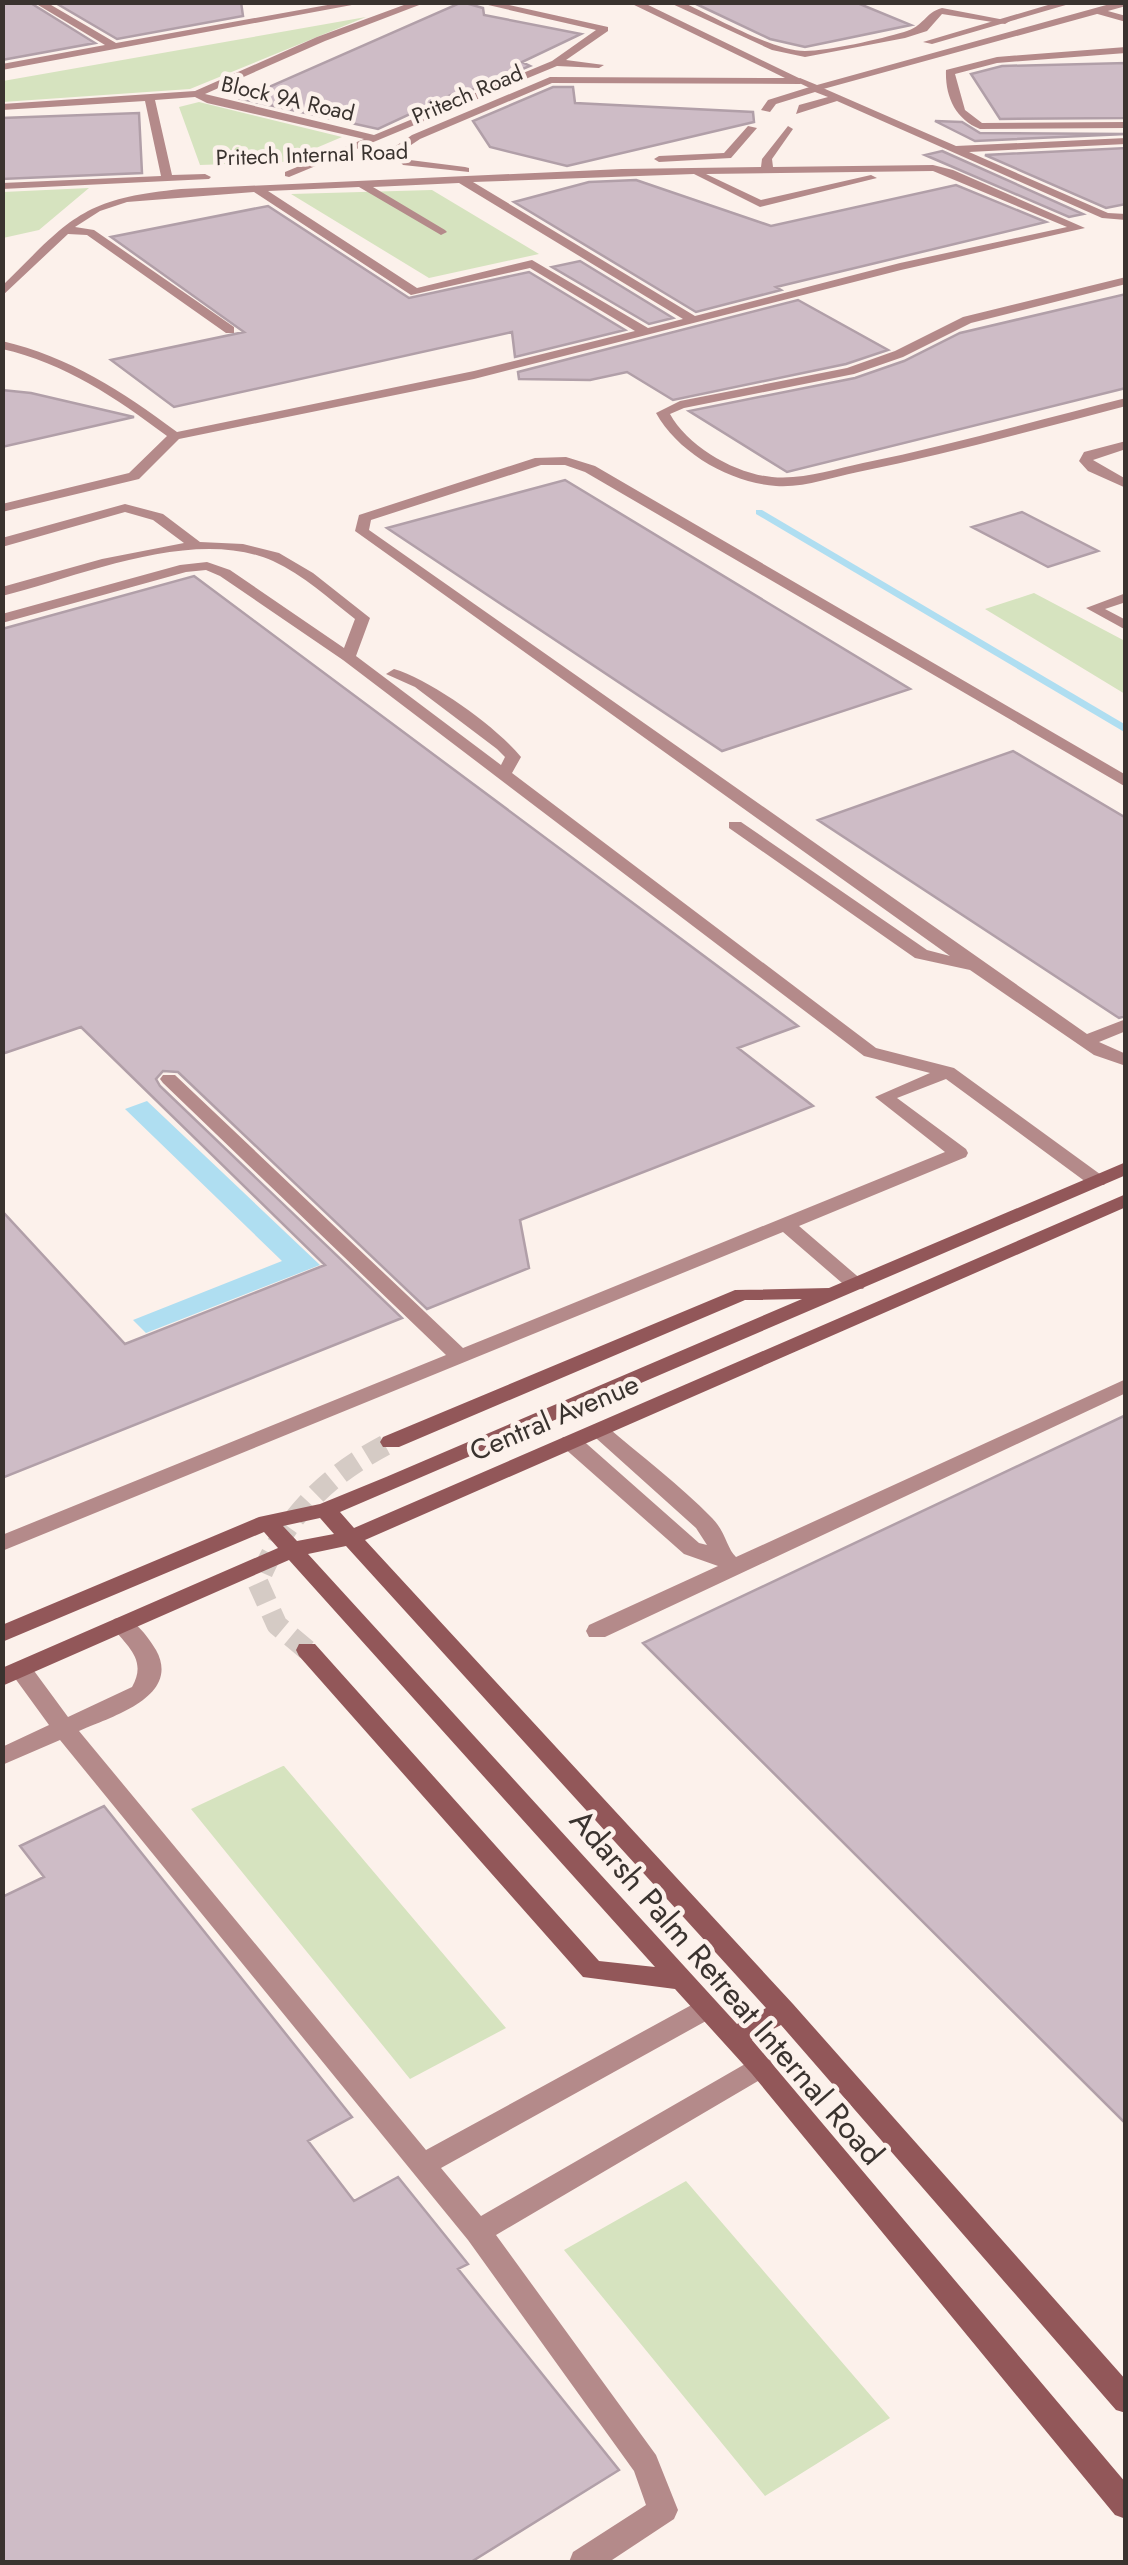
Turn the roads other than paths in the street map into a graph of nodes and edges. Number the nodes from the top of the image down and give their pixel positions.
1 (38, 2) edge
2 (363, 2) edge
3 (422, 2) edge
4 (480, 2) edge
5 (633, 2) edge
6 (672, 2) edge
7 (926, 2) edge
8 (1126, 2) edge
9 (1066, 3) edge
10 (1097, 11) junction
11 (960, 12) junction
12 (1034, 13) junction
13 (1126, 18) edge
14 (1005, 21) junction
15 (1060, 21) junction
16 (115, 47) junction
17 (900, 50) dead end
18 (1126, 50) edge
19 (887, 54) dead end
20 (910, 61) junction
21 (556, 62) junction
22 (611, 66) dead end
23 (2, 67) edge
24 (629, 67) dead end
25 (684, 70) dead end
26 (853, 70) junction
27 (725, 72) dead end
28 (795, 78) junction
29 (816, 88) junction
30 (197, 94) junction
31 (149, 97) junction
32 (836, 98) junction
33 (2, 107) edge
34 (766, 110) dead end
35 (800, 112) dead end
36 (1126, 125) edge
37 (752, 128) dead end
38 (788, 129) dead end
39 (374, 138) junction
40 (1126, 141) edge
41 (949, 149) junction
42 (917, 168) junction
43 (692, 172) junction
44 (767, 172) junction
45 (289, 174) junction
46 (460, 176) junction
47 (167, 179) junction
48 (378, 183) junction
49 (359, 184) junction
50 (2, 186) edge
51 (256, 188) junction
52 (1126, 217) edge
53 (455, 227) dead end
54 (65, 230) junction
55 (441, 232) dead end
56 (1126, 280) edge
57 (2, 293) edge
58 (693, 320) junction
59 (230, 330) dead end
60 (646, 332) junction
61 (2, 345) edge
62 (1126, 402) edge
63 (175, 436) junction
64 (1126, 444) edge
65 (1126, 484) edge
66 (2, 508) edge
67 (2, 543) edge
68 (195, 545) junction
69 (2, 592) edge
70 (1126, 597) edge
71 (2, 619) edge
72 (1126, 626) edge
73 (348, 657) junction
74 (394, 674) dead end
75 (503, 775) junction
76 (1126, 782) edge
77 (736, 825) dead end
78 (979, 968) junction
79 (1126, 1024) edge
80 (1085, 1041) junction
81 (1126, 1061) edge
82 (948, 1072) junction
83 (170, 1080) dead end
84 (1126, 1168) edge
85 (1097, 1180) junction
86 (1126, 1200) edge
87 (785, 1224) junction
88 (856, 1285) junction
89 (833, 1293) junction
90 (459, 1356) junction
91 (1126, 1385) edge
92 (598, 1430) junction
93 (391, 1442) tunnel mouth
94 (571, 1442) junction
95 (325, 1510) junction
96 (267, 1522) junction
97 (351, 1538) junction
98 (2, 1544) edge
99 (294, 1549) junction
100 (727, 1561) junction
101 (122, 1626) junction
102 (597, 1630) dead end
103 (2, 1634) edge
104 (307, 1650) tunnel mouth
105 (12, 1674) edge
106 (64, 1729) junction
107 (2, 1757) edge
108 (680, 1980) junction
109 (706, 2009) junction
110 (784, 2011) junction
111 (733, 2038) junction
112 (760, 2067) junction
113 (422, 2165) junction
114 (478, 2232) junction
115 (1126, 2400) edge
116 (1126, 2506) edge
117 (584, 2562) edge

1 - 16 street
2 - 16 street
3 - 30 street, Block 9A Road
4 - 21 street, Block 9A Road
5 - 28 street
6 - 11 street
7 - 11 street
8 - 10 street
9 - 12 street
10 - 13 street
10 - 15 street
11 - 14 street
12 - 14 street
12 - 15 street
14 - 17 street
15 - 20 street
16 - 23 street
18 - 36 street
19 - 20 street
20 - 26 street
21 - 22 street, Block 9A Road
21 - 39 street, Block 9A Road
24 - 25 street
26 - 28 street
26 - 29 street
27 - 28 street
28 - 29 street, Pritech Road
28 - 46 street, Pritech Road
29 - 32 street, Pritech Road
29 - 34 street
30 - 31 street
30 - 39 street, Block 9A Road
31 - 33 street
31 - 47 street
32 - 35 street
32 - 41 street, Pritech Road
37 - 46 street, Pritech Road
38 - 44 street
39 - 45 street, Block 9A Road
40 - 41 street
41 - 52 street, Pritech Road
42 - 43 street
42 - 44 street
42 - 58 street
43 - 44 street
43 - 46 street
45 - 46 street, Pritech Internal Road
45 - 47 street, Pritech Internal Road
46 - 48 street
46 - 58 street
47 - 50 street, Pritech Internal Road
48 - 49 street
48 - 53 street
49 - 51 street
49 - 55 street
51 - 54 street
51 - 60 street
54 - 57 street
54 - 59 street
56 - 62 street
58 - 60 street
60 - 63 street
61 - 63 street
63 - 66 street
64 - 65 street
67 - 68 street
68 - 69 street
68 - 73 street
70 - 72 street
71 - 73 street
73 - 75 street
74 - 75 street
75 - 82 street
76 - 78 street
77 - 78 street
78 - 80 street
79 - 80 street
80 - 81 street
82 - 85 street
82 - 87 street
83 - 90 street
84 - 85 street, Central Avenue
85 - 88 street, Central Avenue
86 - 92 street, Central Avenue
87 - 88 street
87 - 90 street
88 - 89 street, Central Avenue
89 - 93 street
89 - 95 street, Central Avenue
90 - 98 street
91 - 100 street
92 - 94 street, Central Avenue
92 - 100 street
94 - 97 street, Central Avenue
94 - 100 street
95 - 96 street, Central Avenue
95 - 97 street, Adarsh Palm Retreat Internal Road
96 - 99 street, Adarsh Palm Retreat Internal Road
96 - 103 street, Central Avenue
97 - 99 street, Central Avenue
97 - 110 street, Adarsh Palm Retreat Internal Road
99 - 101 street, Central Avenue
99 - 108 street, Adarsh Palm Retreat Internal Road
100 - 102 street
101 - 105 street, Central Avenue
101 - 106 street
104 - 108 street
105 - 106 street
106 - 107 street
106 - 113 street
108 - 109 street, Adarsh Palm Retreat Internal Road
109 - 111 street, Adarsh Palm Retreat Internal Road
109 - 113 street
110 - 111 street
110 - 115 street, Adarsh Palm Retreat Internal Road
111 - 112 street, Adarsh Palm Retreat Internal Road
112 - 114 street
112 - 116 street, Adarsh Palm Retreat Internal Road
113 - 114 street
114 - 117 street

